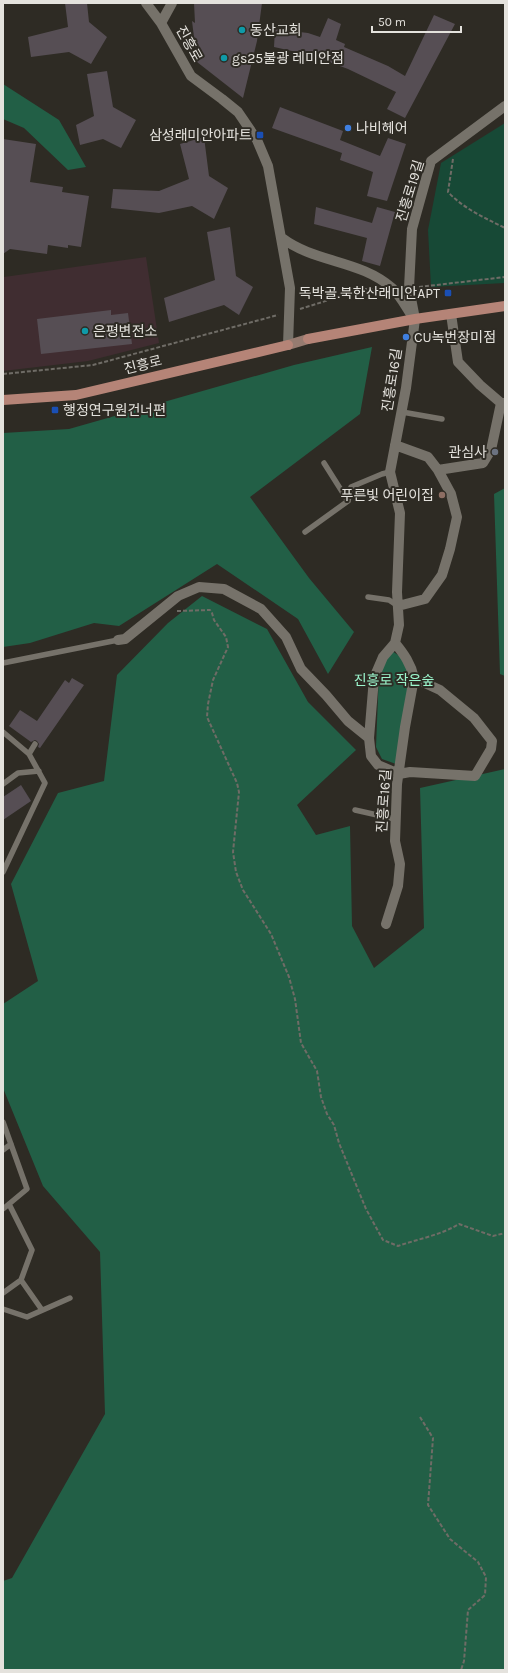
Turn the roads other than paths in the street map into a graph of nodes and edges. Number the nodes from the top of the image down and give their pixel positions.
1 (146, 3) edge
2 (172, 3) edge
3 (161, 23) junction
4 (505, 106) edge
5 (282, 238) junction
6 (505, 306) edge
7 (451, 314) junction
8 (415, 319) junction
9 (288, 345) junction
10 (3, 400) edge
11 (503, 403) edge
12 (402, 412) junction
13 (442, 419) dead end
14 (395, 445) junction
15 (324, 463) dead end
16 (438, 470) junction
17 (390, 472) junction
18 (348, 501) junction
19 (306, 532) dead end
20 (368, 597) dead end
21 (398, 606) junction
22 (118, 640) joint
23 (395, 643) junction
24 (3, 662) edge
25 (414, 678) junction
26 (3, 732) edge
27 (369, 738) junction
28 (35, 744) dead end
29 (29, 754) junction
30 (40, 771) junction
31 (399, 774) junction
32 (3, 784) edge
33 (355, 810) dead end
34 (395, 819) junction
35 (3, 872) edge
36 (386, 924) dead end
37 (3, 1122) edge
38 (11, 1144) junction
39 (3, 1150) edge
40 (9, 1204) junction
41 (3, 1209) edge
42 (21, 1280) junction
43 (3, 1293) edge
44 (70, 1298) dead end
45 (3, 1309) edge
46 (42, 1310) junction

1 - 3 street, 진흥로
2 - 3 street
3 - 5 street, 진흥로
4 - 8 street, 진흥로19길
5 - 8 street
5 - 9 street, 진흥로
6 - 7 main road, 진흥로
7 - 8 main road, 진흥로
7 - 11 street
8 - 9 main road, 진흥로
8 - 12 street, 진흥로16길
9 - 10 main road, 진흥로
11 - 16 street
12 - 13 lane
12 - 14 street, 진흥로16길
14 - 16 street
14 - 17 street, 진흥로16길
15 - 18 lane
16 - 21 street
17 - 18 lane
17 - 21 street, 진흥로16길
18 - 19 lane
20 - 21 lane
21 - 23 street, 진흥로16길
22 - 24 lane
22 - 27 street
23 - 25 street
23 - 27 street
25 - 31 street, 진흥로16길
25 - 31 street
26 - 29 lane
27 - 31 street
28 - 29 lane
29 - 30 lane
30 - 32 lane
30 - 35 lane
31 - 34 street, 진흥로16길
33 - 34 lane
34 - 36 street, 진흥로16길
37 - 38 lane
38 - 39 lane
38 - 40 lane
40 - 41 lane
40 - 42 lane
42 - 43 lane
42 - 46 lane
44 - 46 lane
45 - 46 lane

